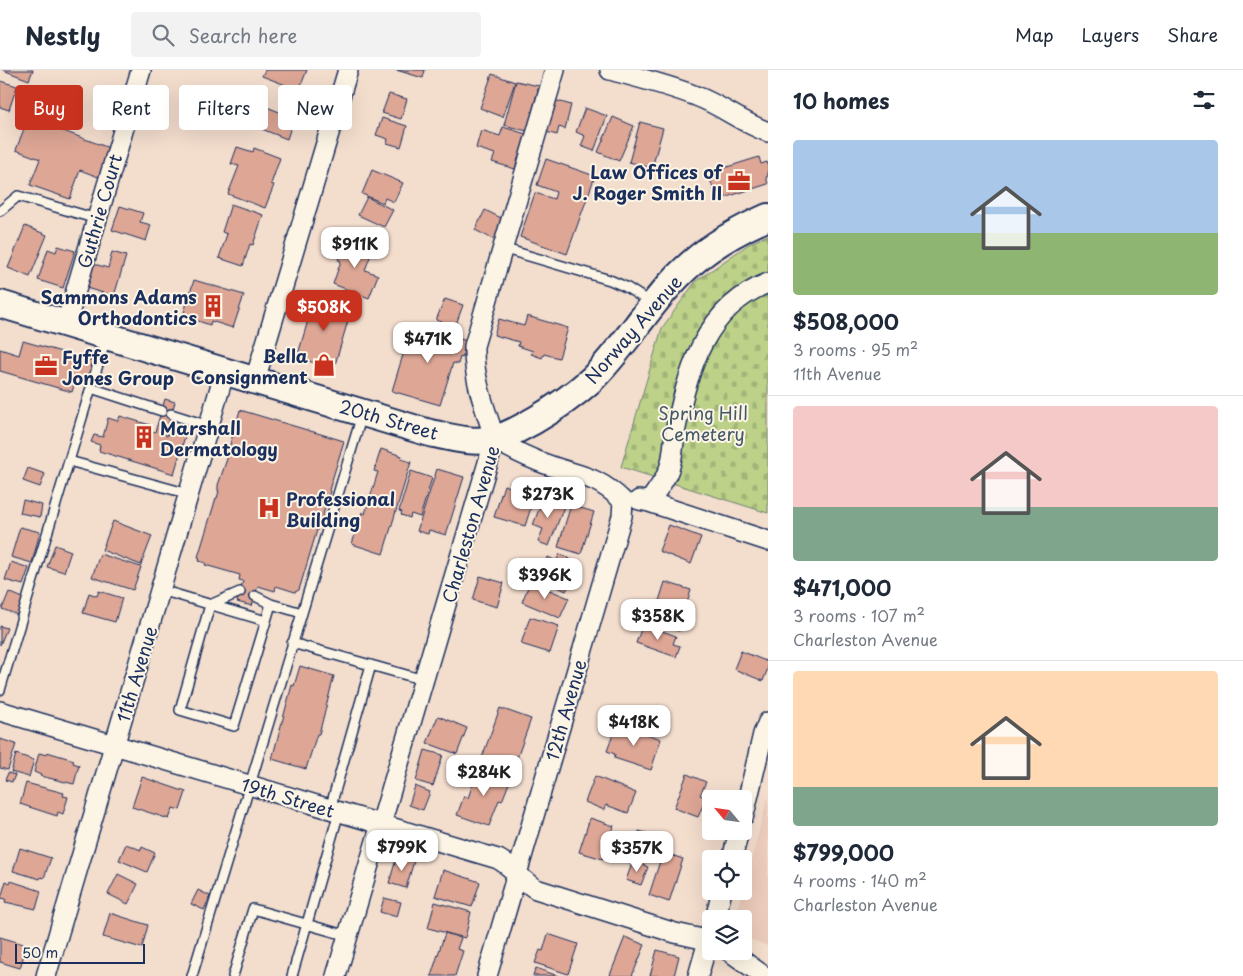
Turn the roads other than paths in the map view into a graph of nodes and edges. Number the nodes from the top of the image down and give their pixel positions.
1 (141, 70) edge
2 (348, 70) edge
3 (555, 70) edge
4 (610, 70) edge
5 (660, 77) edge
6 (768, 132) edge
7 (0, 211) edge
8 (768, 217) edge
9 (97, 219) junction
10 (502, 248) junction
11 (768, 283) edge
12 (0, 304) edge
13 (654, 304) junction
14 (66, 324) junction
15 (106, 336) junction
16 (225, 371) junction
17 (256, 380) junction
18 (90, 388) junction
19 (162, 411) dead end
20 (363, 412) junction
21 (171, 414) dead end
22 (209, 426) junction
23 (495, 439) junction
24 (69, 461) junction
25 (189, 494) junction
26 (622, 501) junction
27 (649, 502) junction
28 (768, 541) edge
29 (160, 590) junction
30 (240, 592) dead end
31 (255, 596) dead end
32 (271, 604) junction
33 (210, 605) junction
34 (302, 613) junction
35 (266, 621) junction
36 (292, 643) junction
37 (371, 665) junction
38 (424, 680) junction
39 (0, 690) edge
40 (0, 711) edge
41 (768, 722) edge
42 (115, 744) junction
43 (249, 785) junction
44 (750, 790) edge
45 (334, 810) junction
46 (381, 824) junction
47 (517, 873) junction
48 (307, 925) junction
49 (348, 936) junction
50 (702, 936) edge
51 (703, 960) edge
52 (742, 960) edge
53 (46, 976) edge
54 (192, 976) edge
55 (233, 976) edge
56 (292, 976) edge
57 (336, 976) edge
58 (486, 976) edge
59 (698, 976) edge
60 (764, 976) edge

1 - 9 street, Guthrie Court
2 - 17 street
3 - 10 street, Charleston Avenue
4 - 5 street
5 - 6 street
7 - 9 lane
8 - 13 main road, Norway Avenue
9 - 14 street, Guthrie Court
10 - 13 lane
10 - 23 street, Charleston Avenue
11 - 27 street
12 - 14 main road, 20th Street
13 - 23 main road, Norway Avenue
14 - 15 main road, 20th Street
15 - 16 main road, 20th Street
15 - 18 lane
16 - 17 main road, 20th Street
16 - 22 street, 11th Avenue
17 - 20 main road, 20th Street
18 - 19 lane
18 - 24 lane
20 - 23 main road, 20th Street
20 - 34 lane
21 - 22 lane
22 - 25 street, 11th Avenue
23 - 26 street
23 - 38 street, Charleston Avenue
24 - 25 lane
24 - 39 lane
25 - 29 street, 11th Avenue
26 - 27 street
26 - 47 street, 12th Avenue
27 - 28 street
29 - 33 lane
29 - 42 street, 11th Avenue
30 - 33 lane
31 - 32 lane
32 - 34 lane
32 - 35 lane
33 - 35 lane
33 - 35 lane
34 - 36 lane
36 - 37 lane
36 - 43 lane
37 - 38 lane
37 - 45 lane
38 - 46 street, Charleston Avenue
40 - 42 street, 19th Street
41 - 44 street
42 - 43 street, 19th Street
42 - 53 street, 11th Avenue
43 - 45 street, 19th Street
43 - 54 lane
45 - 46 street, 19th Street
45 - 48 lane
46 - 47 street, 19th Street
46 - 49 street, Charleston Avenue
47 - 50 street, 19th Street
47 - 58 street, 12th Avenue
48 - 49 lane
48 - 55 lane
48 - 56 lane
49 - 57 street, Charleston Avenue
51 - 59 street
52 - 60 street

